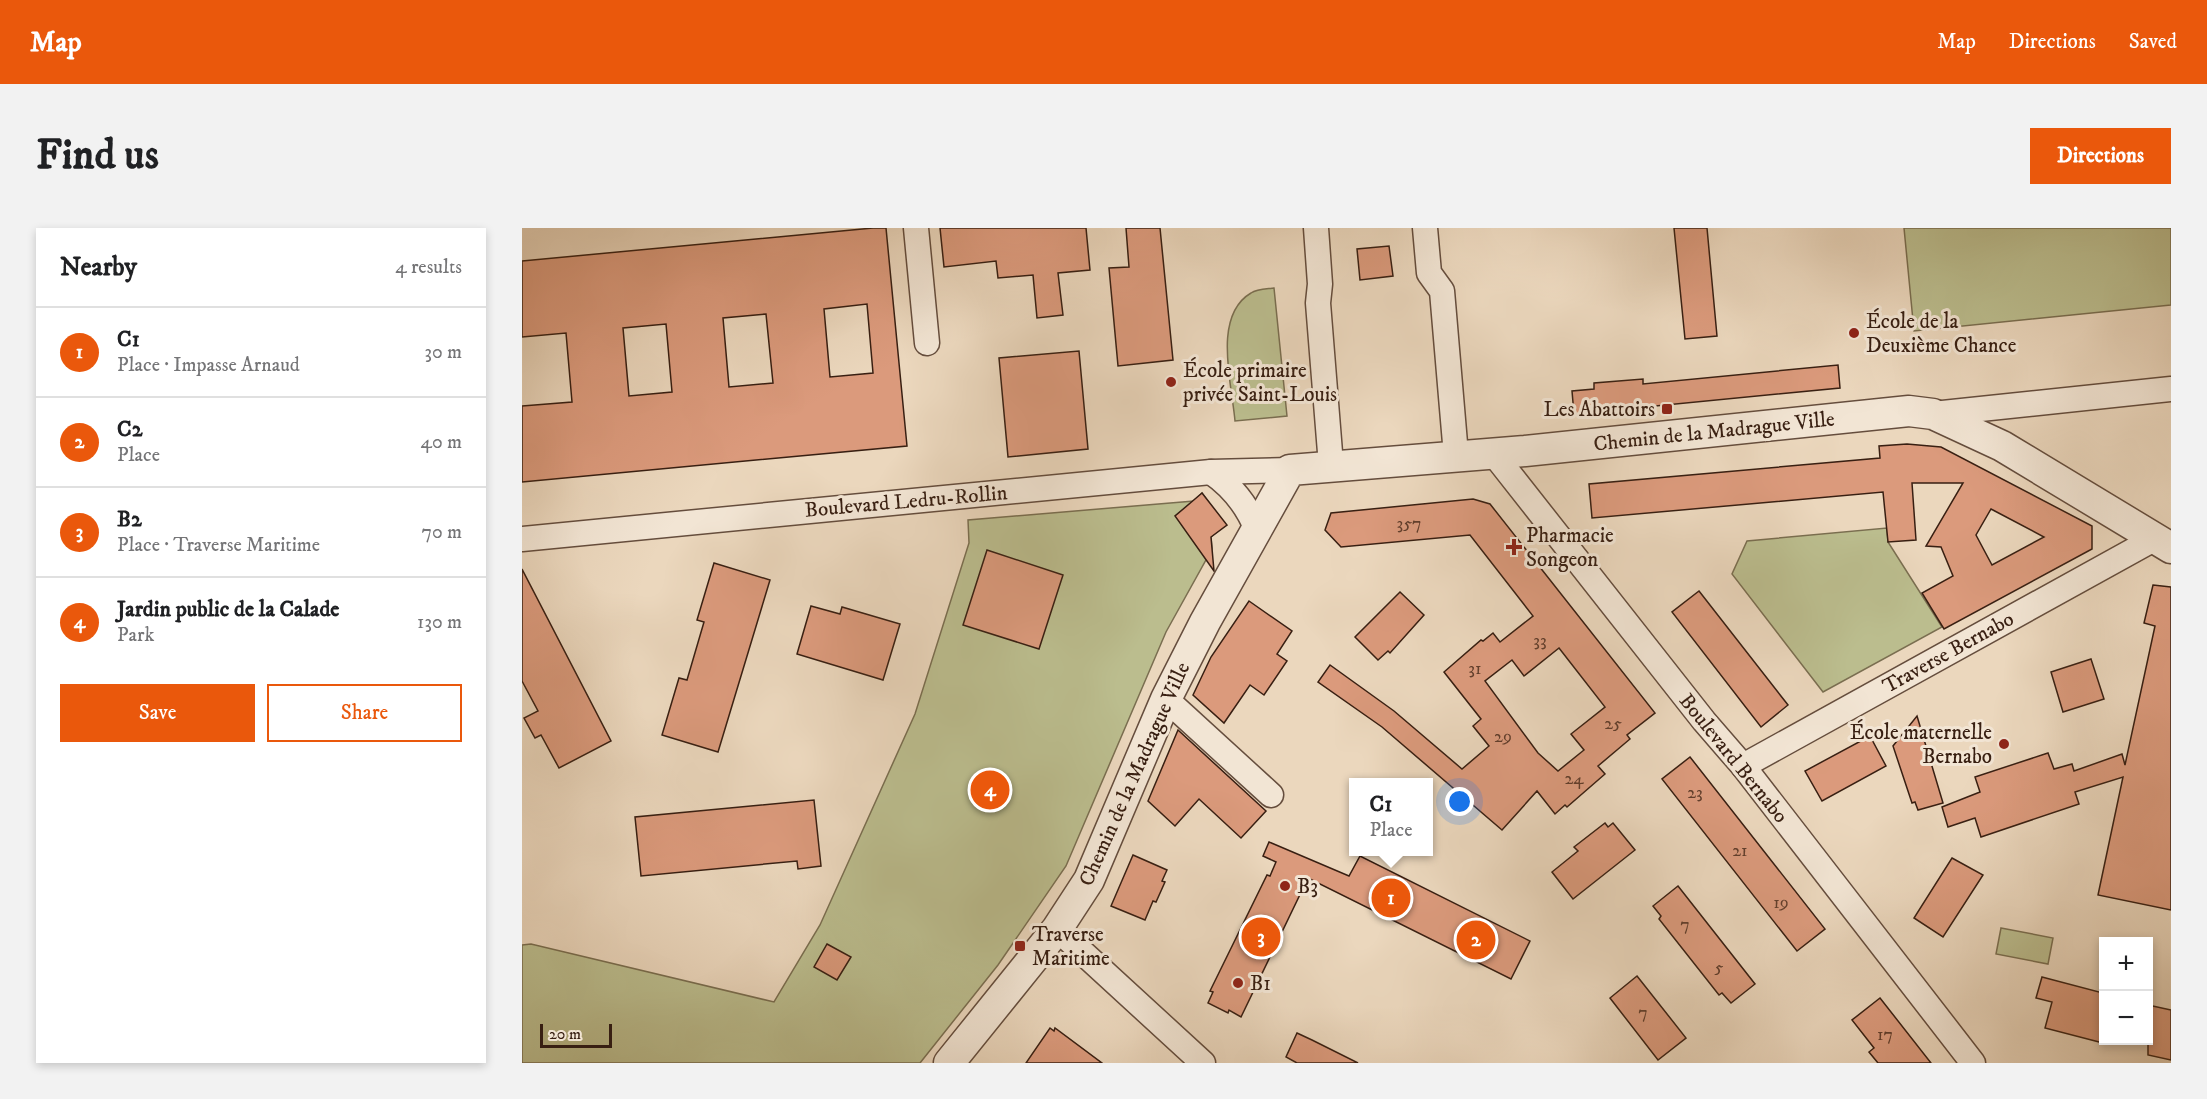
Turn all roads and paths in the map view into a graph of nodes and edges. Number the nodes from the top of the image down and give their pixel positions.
1 (916, 228) edge
2 (1316, 228) edge
3 (1425, 228) edge
4 (927, 343) dead end
5 (2171, 389) edge
6 (1933, 414) junction
7 (1493, 453) junction
8 (1456, 455) junction
9 (1331, 465) junction
10 (1290, 470) junction
11 (1211, 472) junction
12 (1257, 530) junction
13 (522, 538) edge
14 (2163, 543) edge
15 (1166, 699) junction
16 (1743, 766) junction
17 (1271, 795) dead end
18 (1058, 929) junction
19 (949, 1063) edge
20 (1203, 1063) edge
21 (1973, 1063) edge

1 - 4 street
2 - 9 street
3 - 8 street
5 - 6 street
6 - 7 street, Chemin de la Madrague Ville
6 - 14 street, Chemin de la Madrague Ville
7 - 8 street, Chemin de la Madrague Ville
7 - 16 street, Boulevard Bernabo
8 - 9 street, Chemin de la Madrague Ville
9 - 10 street, Chemin de la Madrague Ville
10 - 11 street, Boulevard Ledru-Rollin
10 - 12 street, Chemin de la Madrague Ville
11 - 12 street
11 - 13 street, Boulevard Ledru-Rollin
12 - 15 street, Chemin de la Madrague Ville
14 - 16 street, Traverse Bernabo
15 - 17 street
15 - 18 street, Chemin de la Madrague Ville
16 - 21 street, Boulevard Bernabo
18 - 19 street, Chemin de la Madrague Ville
18 - 20 street

